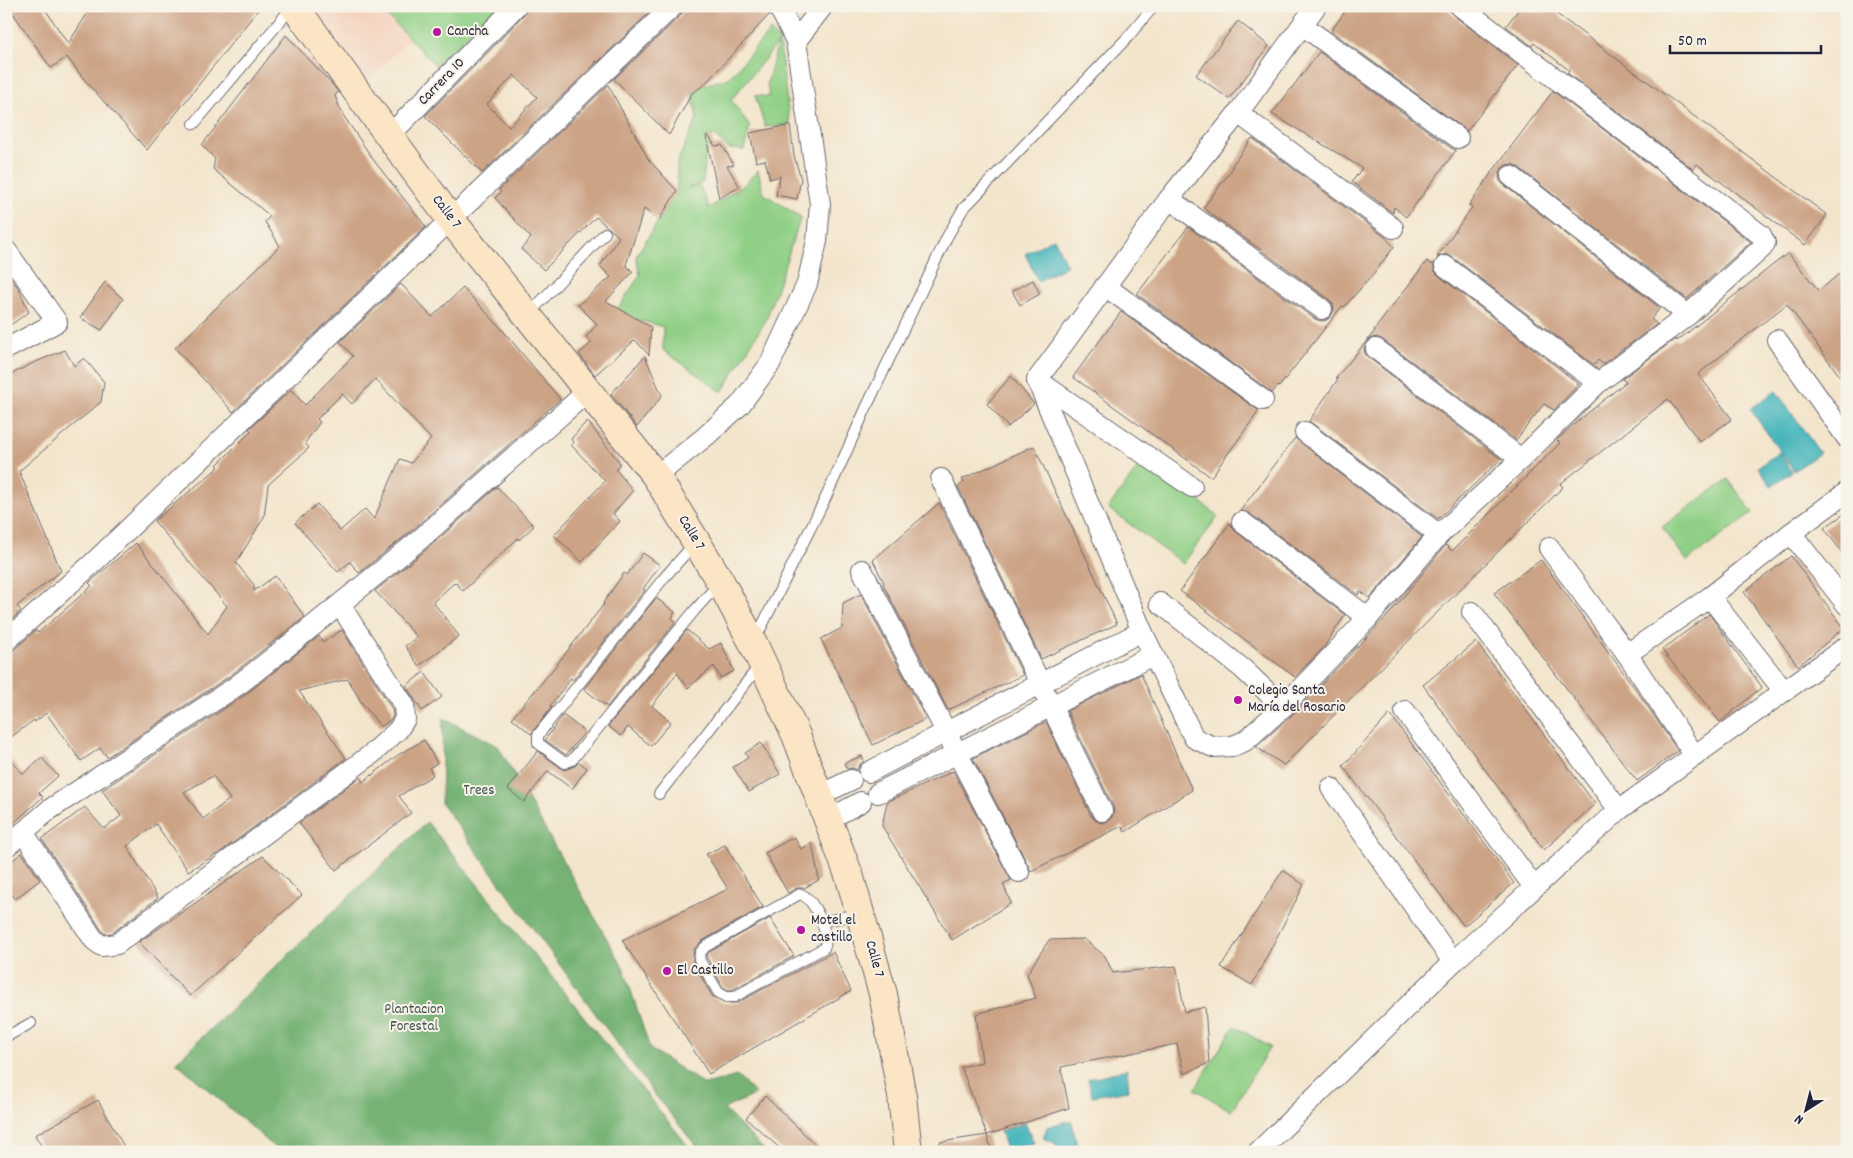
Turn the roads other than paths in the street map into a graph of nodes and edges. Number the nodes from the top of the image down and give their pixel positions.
1 (293, 6) edge
2 (516, 6) edge
3 (673, 6) edge
4 (777, 6) edge
5 (823, 6) edge
6 (1154, 6) edge
7 (1316, 6) edge
8 (1460, 6) edge
9 (1302, 25) junction
10 (796, 42) junction
11 (1238, 112) junction
12 (194, 124) dead end
13 (389, 136) junction
14 (1458, 138) dead end
15 (1510, 176) dead end
16 (1169, 199) junction
17 (451, 220) junction
18 (1393, 228) dead end
19 (605, 233) dead end
20 (6, 250) edge
21 (1445, 266) dead end
22 (1105, 286) junction
23 (1322, 309) dead end
24 (1688, 315) junction
25 (528, 316) junction
26 (1777, 340) dead end
27 (1376, 349) dead end
28 (6, 350) edge
29 (1037, 380) junction
30 (1598, 383) junction
31 (593, 398) junction
32 (1263, 400) dead end
33 (1306, 432) dead end
34 (1847, 438) edge
35 (1521, 460) junction
36 (656, 476) junction
37 (941, 479) dead end
38 (1192, 487) dead end
39 (1847, 492) edge
40 (1242, 522) dead end
41 (1791, 534) junction
42 (1438, 535) junction
43 (696, 541) junction
44 (1548, 548) dead end
45 (862, 570) dead end
46 (720, 581) junction
47 (1710, 597) junction
48 (1160, 602) dead end
49 (340, 605) junction
50 (1847, 605) edge
51 (1472, 612) dead end
52 (1368, 618) junction
53 (1142, 631) junction
54 (6, 641) edge
55 (1847, 646) edge
56 (758, 653) junction
57 (1627, 654) junction
58 (1153, 655) junction
59 (1040, 683) junction
60 (1784, 691) junction
61 (1051, 706) junction
62 (1283, 707) junction
63 (1405, 711) dead end
64 (946, 732) junction
65 (957, 753) junction
66 (1695, 756) junction
67 (1331, 788) dead end
68 (659, 794) dead end
69 (824, 807) junction
70 (1619, 810) junction
71 (1102, 811) dead end
72 (23, 832) junction
73 (6, 847) edge
74 (1018, 872) dead end
75 (1534, 887) junction
76 (862, 913) junction
77 (822, 922) junction
78 (1453, 962) junction
79 (31, 1023) dead end
80 (6, 1037) edge
81 (908, 1152) edge
82 (1258, 1152) edge

1 - 12 lane
1 - 13 street, Calle 7
2 - 13 street, Carrera 10
3 - 17 street
4 - 10 street
5 - 10 street
6 - 56 lane
7 - 9 street
8 - 24 street
9 - 11 street
9 - 14 street
10 - 36 street
11 - 16 street
11 - 18 street
13 - 17 street, Calle 7
15 - 24 street
16 - 22 street
16 - 23 street
17 - 25 street, Calle 7
17 - 54 street
19 - 25 lane
20 - 28 street
21 - 30 street
22 - 29 street
22 - 32 street
24 - 30 street
25 - 31 street, Calle 7
26 - 34 street
27 - 35 street
29 - 38 street
29 - 53 street
30 - 35 street
31 - 36 street, Calle 7
31 - 49 street
33 - 42 street
35 - 42 street
36 - 43 street, Calle 7
37 - 59 street
39 - 41 street
40 - 52 street
41 - 47 street
41 - 50 street
42 - 52 street
43 - 46 street, Calle 7
43 - 46 lane
44 - 57 street
45 - 64 street
46 - 56 street, Calle 7
47 - 57 street
47 - 60 street
48 - 62 street
49 - 72 street
49 - 72 street
51 - 70 street
52 - 62 street
53 - 58 street
53 - 59 street
55 - 60 street
56 - 68 lane
56 - 69 street, Calle 7
57 - 66 street
58 - 61 street
58 - 62 street
59 - 61 street
59 - 64 street
60 - 66 street
61 - 65 street
61 - 71 street
63 - 75 street
64 - 65 street
64 - 69 street
65 - 69 street
65 - 74 street
66 - 70 street
67 - 78 street
69 - 76 street, Calle 7
70 - 75 street
72 - 73 street
75 - 78 street
76 - 77 lane
76 - 81 street, Calle 7
77 - 77 lane
78 - 82 street
79 - 80 lane

